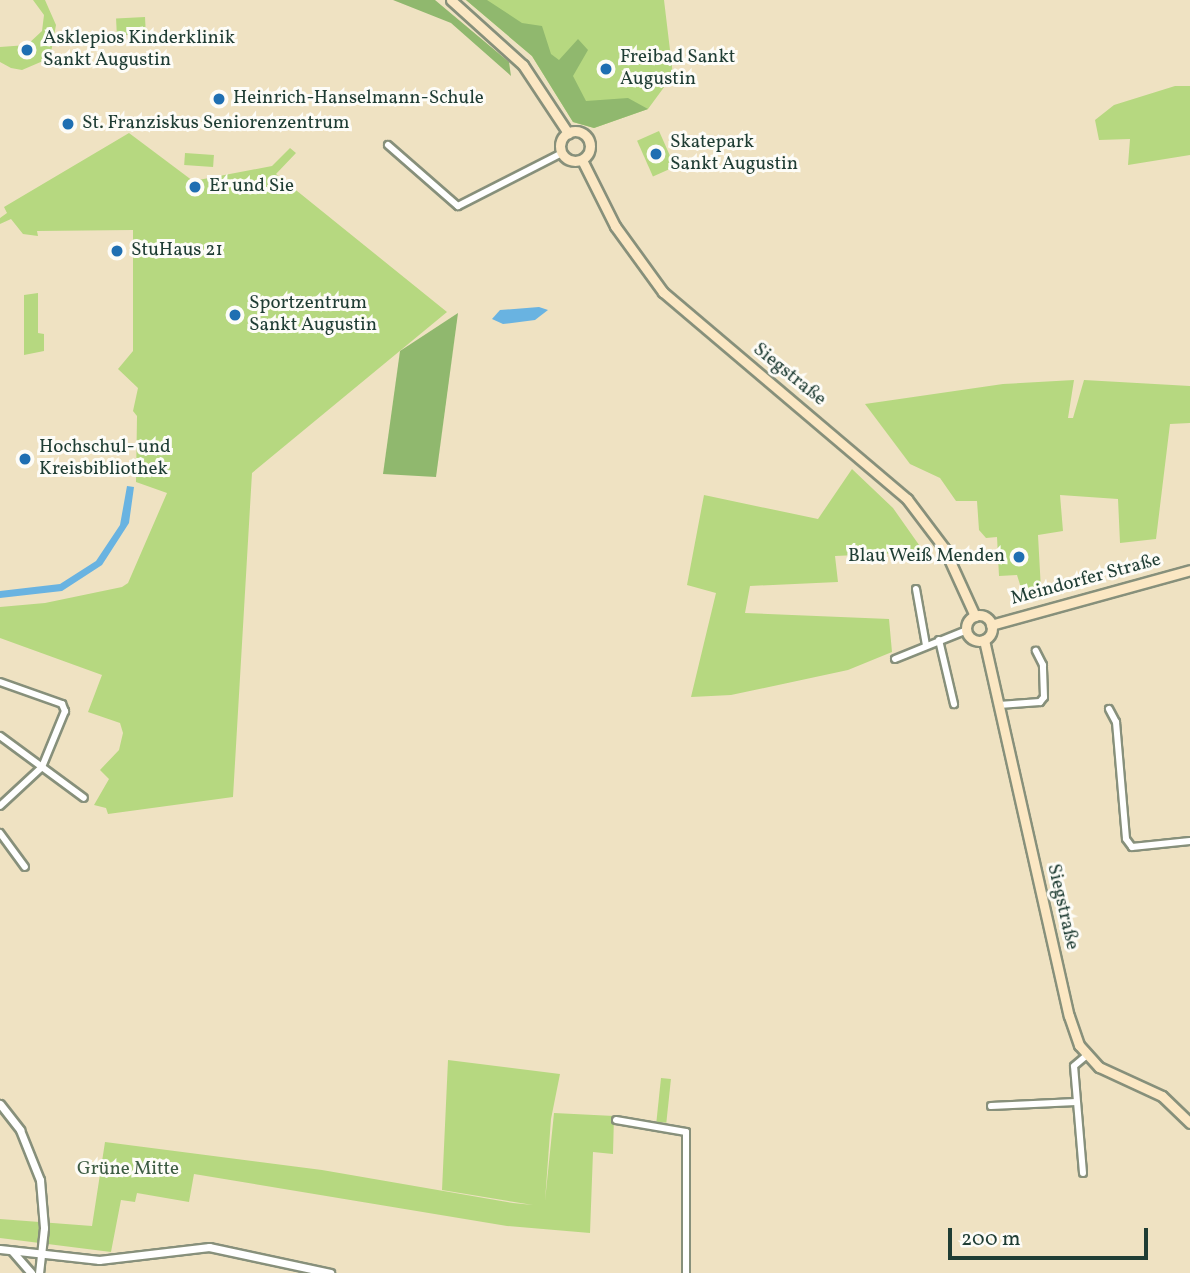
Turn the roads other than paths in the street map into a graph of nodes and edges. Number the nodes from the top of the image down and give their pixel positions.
1 (451, 0) edge
2 (568, 133) junction
3 (388, 145) dead end
4 (562, 153) junction
5 (582, 160) junction
6 (1190, 570) edge
7 (916, 589) dead end
8 (975, 616) junction
9 (991, 625) junction
10 (967, 630) junction
11 (939, 640) junction
12 (984, 640) junction
13 (926, 645) junction
14 (1036, 651) dead end
15 (895, 659) dead end
16 (0, 682) edge
17 (954, 704) dead end
18 (999, 705) junction
19 (1109, 709) dead end
20 (0, 736) edge
21 (42, 767) junction
22 (84, 798) dead end
23 (0, 806) edge
24 (0, 833) edge
25 (1190, 841) edge
26 (25, 867) dead end
27 (1087, 1055) junction
28 (1076, 1102) junction
29 (0, 1104) edge
30 (991, 1106) dead end
31 (616, 1120) dead end
32 (1190, 1123) edge
33 (1083, 1173) dead end
34 (0, 1249) edge
35 (11, 1250) junction
36 (42, 1254) junction
37 (31, 1273) edge
38 (38, 1273) edge
39 (330, 1273) edge
40 (686, 1273) edge

1 - 2 main road
2 - 4 main road
2 - 5 main road, Siegstraße
3 - 4 street
4 - 5 main road
5 - 8 main road, Siegstraße
6 - 9 main road, Meindorfer Straße
7 - 13 street
8 - 9 main road
8 - 10 main road
9 - 12 main road
10 - 11 street
10 - 12 main road
11 - 13 street
11 - 17 street
12 - 18 main road, Siegstraße
13 - 15 street
14 - 18 street
16 - 21 street
18 - 27 main road, Siegstraße
19 - 25 street
20 - 21 street
21 - 22 street
21 - 23 street
24 - 26 street
27 - 28 street
27 - 32 main road, Siegstraße
28 - 30 street
28 - 33 street
29 - 36 street
31 - 40 street
34 - 35 street
35 - 36 street
35 - 37 street
36 - 38 street
36 - 39 street

